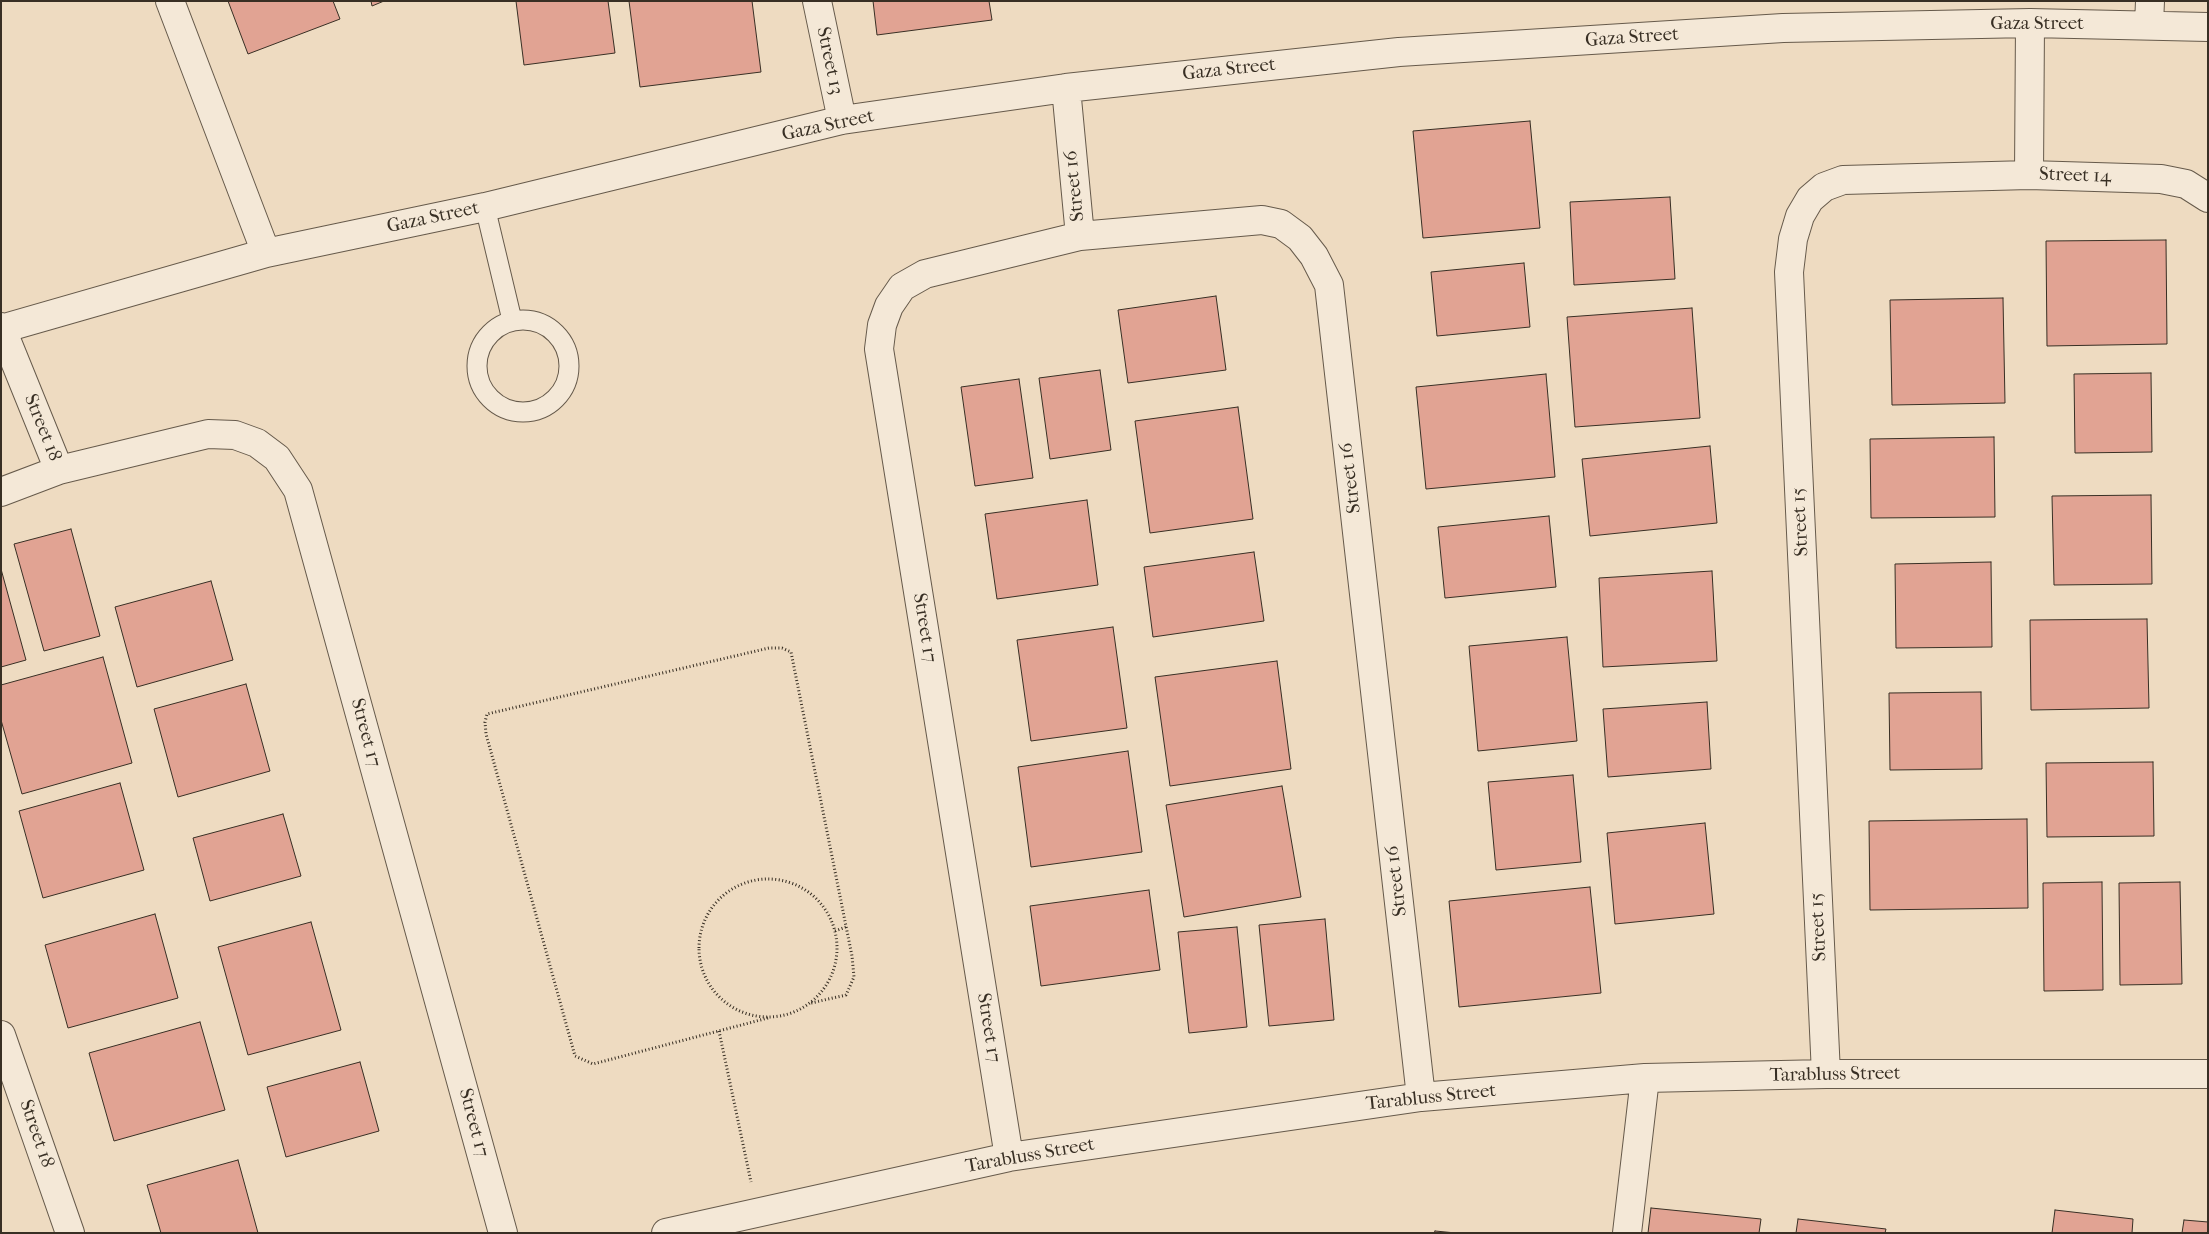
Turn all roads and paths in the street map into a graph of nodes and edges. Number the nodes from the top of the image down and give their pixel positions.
1 (170, 1) edge
2 (817, 1) edge
3 (2150, 13) edge
4 (2030, 23) junction
5 (2208, 27) edge
6 (1066, 88) junction
7 (842, 120) junction
8 (2029, 175) junction
9 (2208, 198) edge
10 (484, 207) junction
11 (1080, 236) junction
12 (266, 253) junction
13 (512, 320) junction
14 (1, 328) edge
15 (59, 470) junction
16 (1, 492) edge
17 (846, 927) junction
18 (835, 931) junction
19 (811, 1003) junction
20 (768, 1018) junction
21 (719, 1031) junction
22 (1, 1035) edge
23 (1826, 1074) junction
24 (2208, 1074) edge
25 (1645, 1078) junction
26 (1422, 1097) junction
27 (1008, 1157) junction
28 (757, 1213) junction
29 (70, 1233) edge
30 (503, 1233) edge
31 (666, 1233) edge
32 (1627, 1233) edge

1 - 12 street
2 - 7 street, Street 13
3 - 4 street, Gaza Street
3 - 5 street, Gaza Street
4 - 6 street, Gaza Street
4 - 8 street, Street 14
6 - 7 street, Gaza Street
6 - 11 street, Street 16
7 - 10 street, Gaza Street
8 - 9 street, Street 14
8 - 23 street, Street 15
10 - 12 street, Gaza Street
10 - 13 lane
11 - 26 street, Street 16
11 - 27 street, Street 17
12 - 14 street, Gaza Street
13 - 13 lane
14 - 15 street, Street 18
15 - 16 street, Street 18
15 - 30 street, Street 17
17 - 18 path
17 - 19 path
17 - 21 path
18 - 19 path
18 - 20 path
19 - 20 path
20 - 21 path
21 - 28 path
22 - 29 street, Street 18
23 - 24 street, Tarabluss Street
23 - 25 street, Tarabluss Street
25 - 26 street, Tarabluss Street
25 - 32 street
26 - 27 street, Tarabluss Street
27 - 28 street, Tarabluss Street
28 - 31 street, Tarabluss Street

